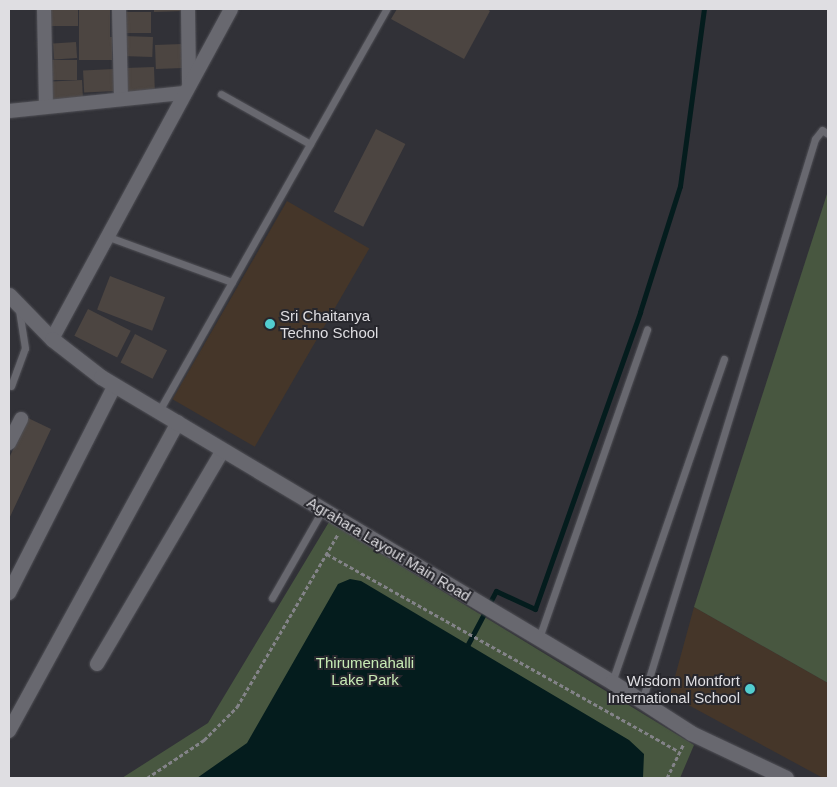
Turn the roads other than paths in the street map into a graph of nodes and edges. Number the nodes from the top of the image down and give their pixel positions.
1 (44, 9) edge
2 (119, 9) edge
3 (188, 9) edge
4 (231, 9) edge
5 (386, 9) edge
6 (187, 88) junction
7 (221, 94) dead end
8 (121, 99) junction
9 (46, 107) junction
10 (9, 111) edge
11 (828, 134) edge
12 (310, 144) junction
13 (105, 236) junction
14 (232, 282) junction
15 (13, 299) edge
16 (647, 329) dead end
17 (52, 339) junction
18 (724, 359) dead end
19 (115, 385) junction
20 (11, 386) dead end
21 (159, 411) junction
22 (20, 419) dead end
23 (178, 422) junction
24 (9, 444) edge
25 (223, 450) junction
26 (323, 509) junction
27 (9, 593) edge
28 (272, 598) dead end
29 (539, 639) junction
30 (97, 664) dead end
31 (612, 682) junction
32 (642, 702) junction
33 (9, 731) edge
34 (782, 777) edge

1 - 9 street
2 - 8 street
3 - 6 street
4 - 6 street
5 - 12 lane
6 - 8 street
6 - 13 street
7 - 12 lane
8 - 9 street
9 - 10 street
11 - 32 lane
12 - 14 lane
13 - 14 lane
13 - 17 street
14 - 21 lane
15 - 17 street, Agrahara Layout Main Road
15 - 20 lane
16 - 29 lane
17 - 19 street, Agrahara Layout Main Road
18 - 31 lane
19 - 21 street, Agrahara Layout Main Road
19 - 27 street
21 - 23 street, Agrahara Layout Main Road
22 - 24 street
23 - 25 street, Agrahara Layout Main Road
23 - 33 street
25 - 26 street, Agrahara Layout Main Road
25 - 30 street
26 - 28 lane
26 - 29 street, Agrahara Layout Main Road
29 - 31 street, Agrahara Layout Main Road
31 - 32 street, Agrahara Layout Main Road
32 - 34 street, Agrahara Layout Main Road

